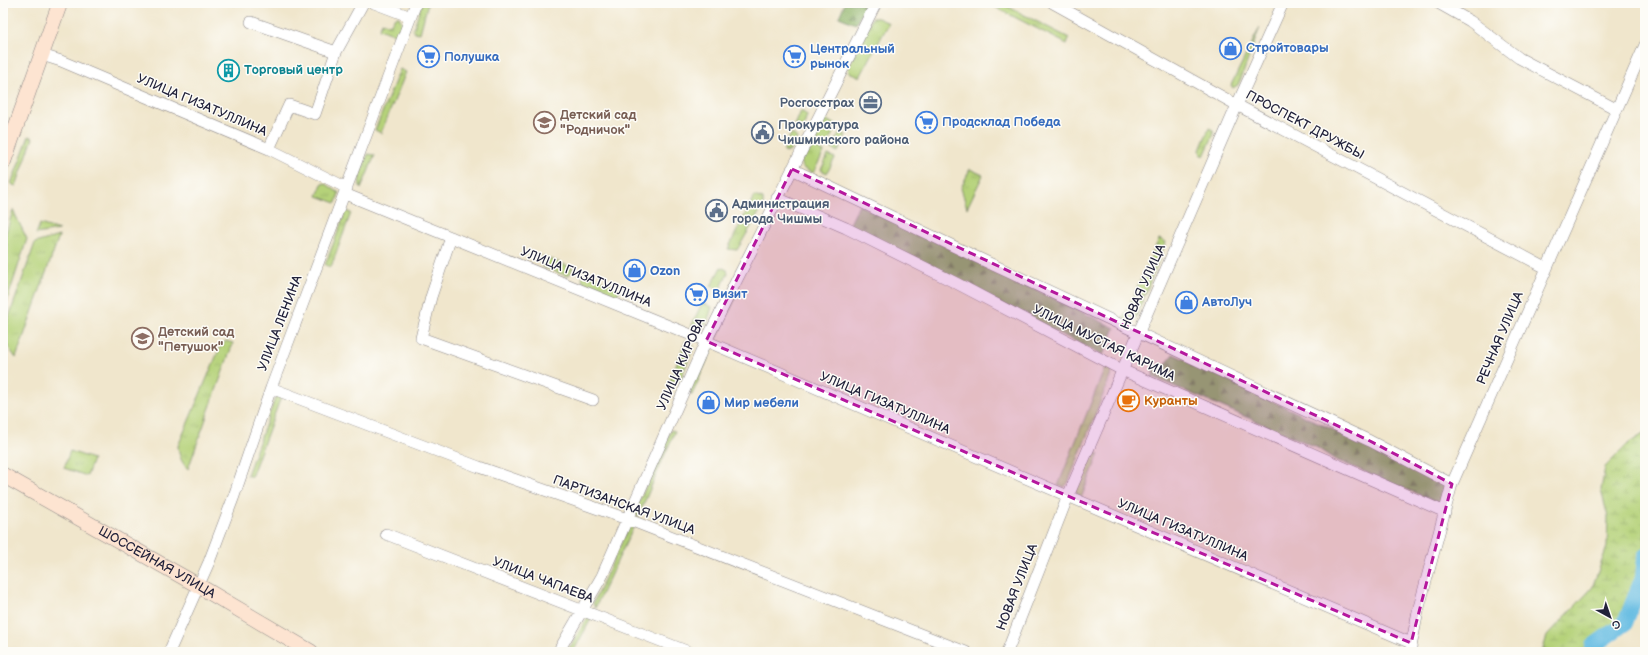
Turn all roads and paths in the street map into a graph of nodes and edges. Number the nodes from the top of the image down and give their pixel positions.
1 (60, 3) edge
2 (363, 3) edge
3 (374, 3) edge
4 (416, 3) edge
5 (876, 3) edge
6 (1052, 3) edge
7 (1283, 3) edge
8 (1438, 3) edge
9 (411, 17) junction
10 (251, 22) dead end
11 (1645, 45) edge
12 (336, 52) junction
13 (42, 55) junction
14 (1237, 105) junction
15 (1616, 109) junction
16 (269, 149) junction
17 (3, 163) edge
18 (792, 169) junction
19 (346, 191) junction
20 (778, 198) junction
21 (451, 238) junction
22 (1546, 268) junction
23 (1138, 332) junction
24 (706, 341) junction
25 (1122, 370) junction
26 (271, 388) junction
27 (593, 400) dead end
28 (3, 475) edge
29 (1452, 484) junction
30 (1068, 496) junction
31 (1445, 512) junction
32 (627, 519) junction
33 (386, 534) dead end
34 (200, 586) junction
35 (582, 611) junction
36 (1411, 647) edge
37 (170, 652) edge
38 (311, 652) edge
39 (558, 652) edge
40 (689, 652) edge
41 (966, 652) edge
42 (1007, 652) edge

1 - 13 main road
2 - 12 street
3 - 9 street
4 - 9 street, УЛИЦА ЛЕНИНА
5 - 18 street, УЛИЦА КИРОВА
6 - 14 street, ПРОСПЕКТ ДРУЖБЫ
7 - 14 street, НОВАЯ УЛИЦА
8 - 15 street
9 - 19 street, УЛИЦА ЛЕНИНА
10 - 12 street
11 - 15 street, РЕЧНАЯ УЛИЦА
12 - 16 street
13 - 16 street, УЛИЦА ГИЗАТУЛЛИНА
13 - 17 main road
14 - 22 street, ПРОСПЕКТ ДРУЖБЫ
14 - 23 street, НОВАЯ УЛИЦА
15 - 22 street, РЕЧНАЯ УЛИЦА
16 - 19 street, УЛИЦА ГИЗАТУЛЛИНА
18 - 20 street, УЛИЦА КИРОВА
18 - 23 street, УЛИЦА МУСТАЯ КАРИМА
19 - 21 street, УЛИЦА ГИЗАТУЛЛИНА
19 - 26 street, УЛИЦА ЛЕНИНА
20 - 24 street, УЛИЦА КИРОВА
20 - 25 street, УЛИЦА МУСТАЯ КАРИМА
21 - 24 street, УЛИЦА ГИЗАТУЛЛИНА
21 - 27 street
22 - 29 street, РЕЧНАЯ УЛИЦА
23 - 25 street, НОВАЯ УЛИЦА
23 - 29 street, УЛИЦА МУСТАЯ КАРИМА
24 - 30 street, УЛИЦА ГИЗАТУЛЛИНА
24 - 32 street, УЛИЦА КИРОВА
25 - 30 street, НОВАЯ УЛИЦА
25 - 31 street, УЛИЦА МУСТАЯ КАРИМА
26 - 32 street, ПАРТИЗАНСКАЯ УЛИЦА
26 - 34 street, УЛИЦА ЛЕНИНА
28 - 34 main road, ШОССЕЙНАЯ УЛИЦА
29 - 31 street, РЕЧНАЯ УЛИЦА
30 - 36 street, УЛИЦА ГИЗАТУЛЛИНА
30 - 42 street, НОВАЯ УЛИЦА
31 - 36 street, РЕЧНАЯ УЛИЦА
32 - 35 street, УЛИЦА КИРОВА
32 - 41 street, ПАРТИЗАНСКАЯ УЛИЦА
33 - 35 street, УЛИЦА ЧАПАЕВА
34 - 37 street, УЛИЦА ЛЕНИНА
34 - 38 main road, ШОССЕЙНАЯ УЛИЦА
35 - 39 street, УЛИЦА КИРОВА
35 - 40 street, УЛИЦА ЧАПАЕВА

